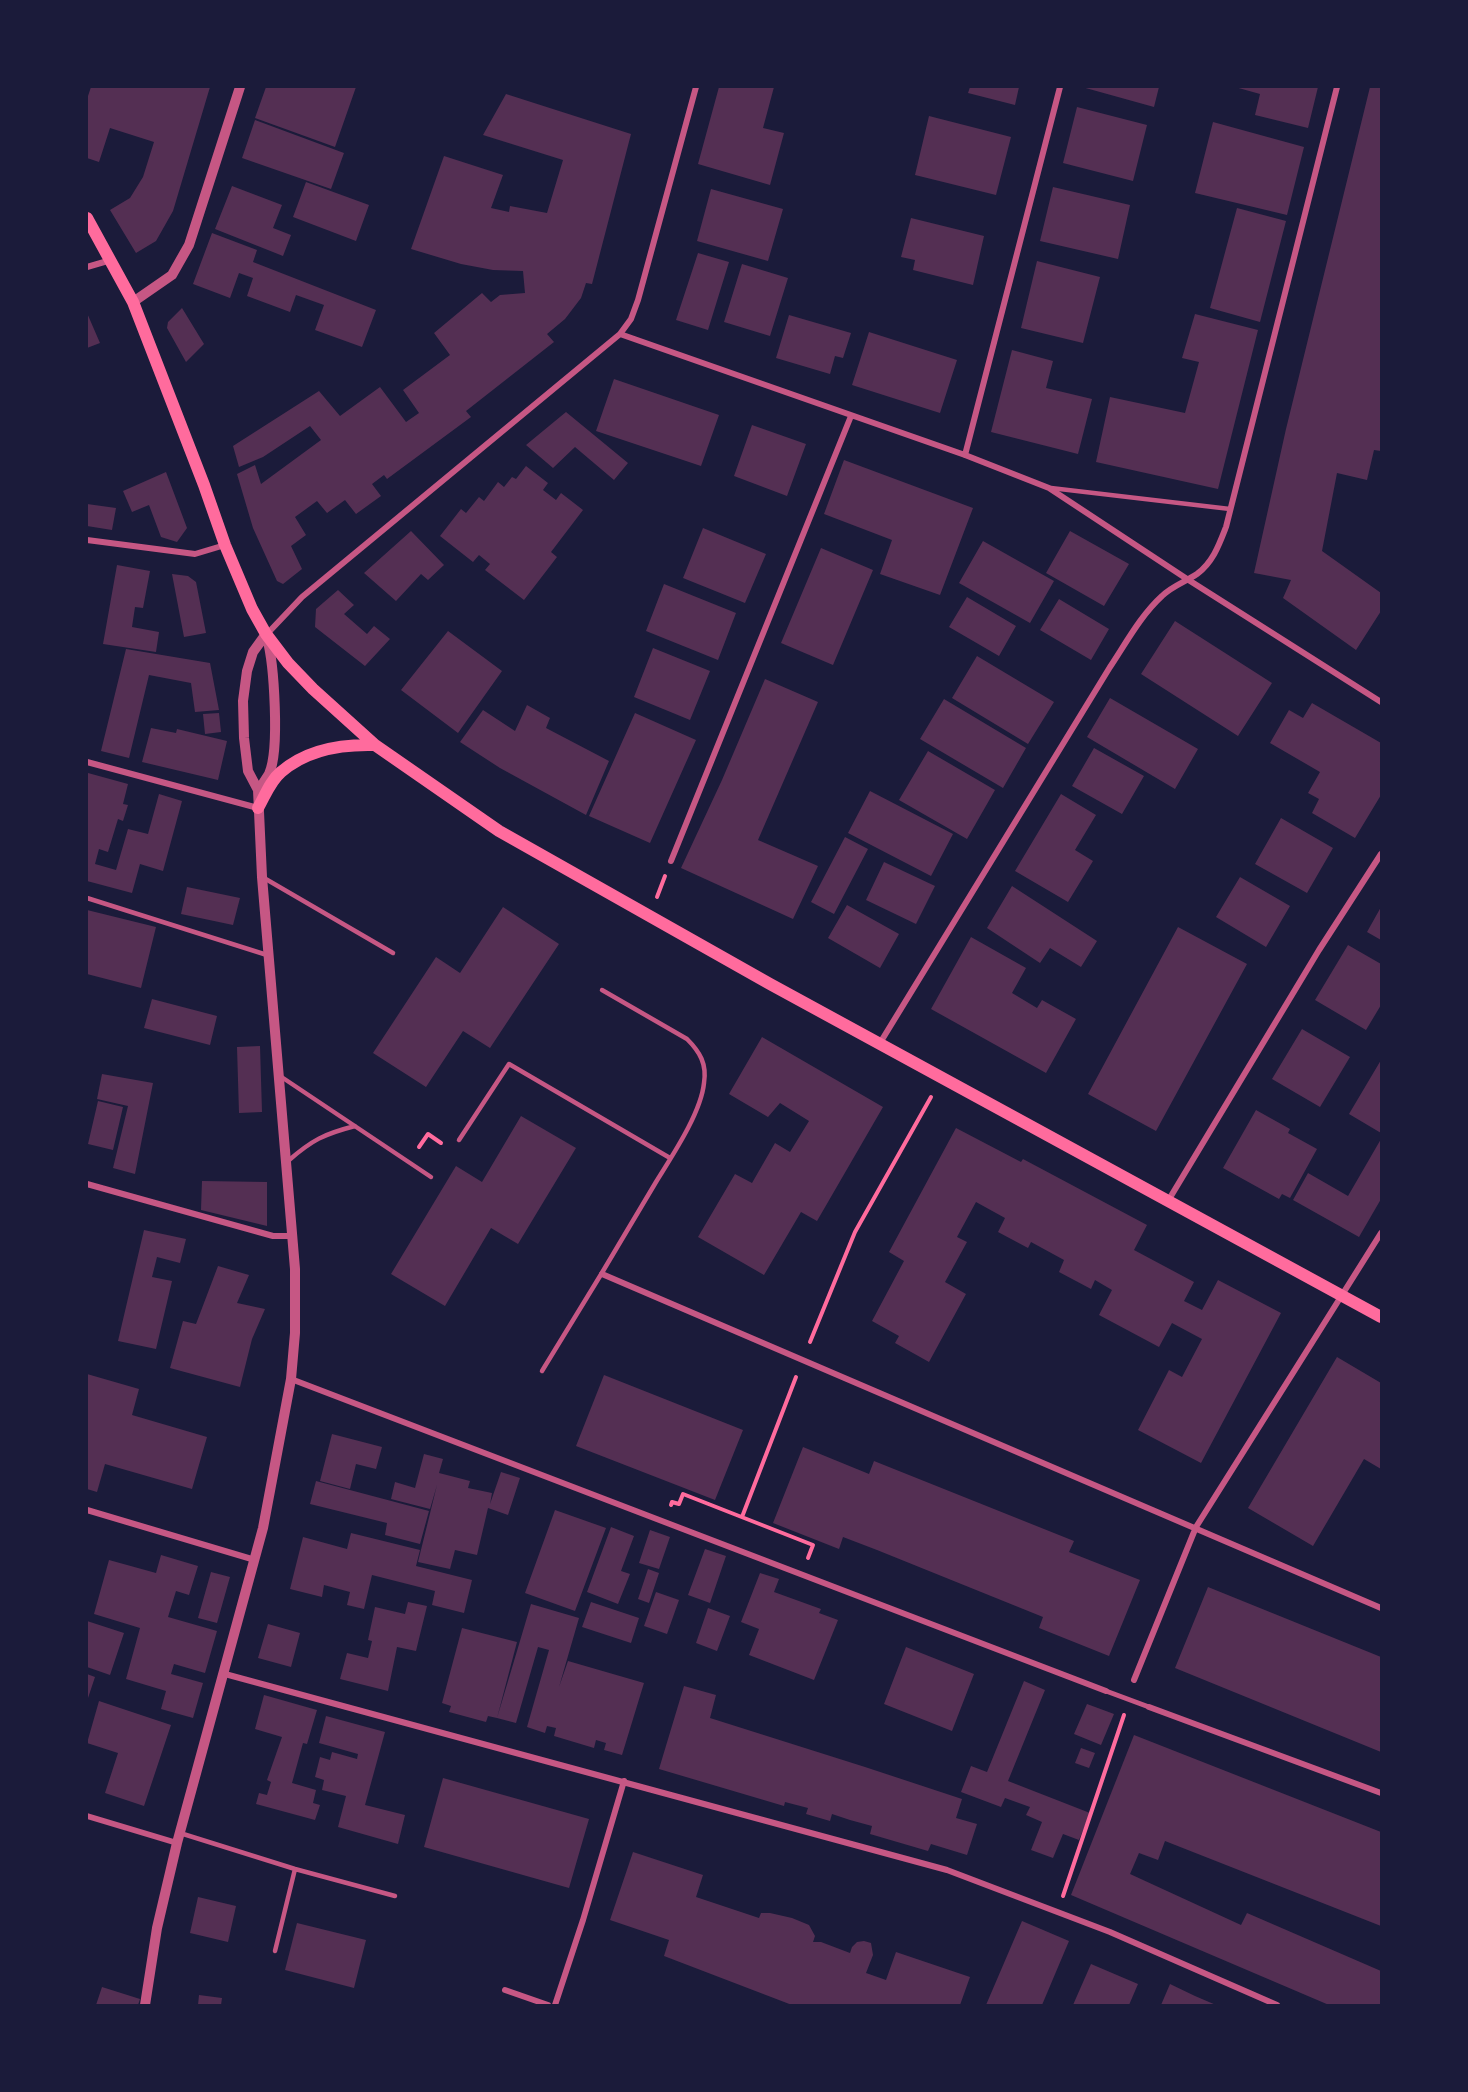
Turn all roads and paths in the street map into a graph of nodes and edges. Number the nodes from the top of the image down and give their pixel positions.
1 (240, 87) edge
2 (696, 87) edge
3 (1060, 87) edge
4 (1337, 87) edge
5 (87, 218) edge
6 (111, 260) junction
7 (87, 267) edge
8 (133, 302) junction
9 (620, 334) junction
10 (851, 416) junction
11 (965, 455) junction
12 (1049, 488) junction
13 (1230, 509) junction
14 (87, 540) edge
15 (225, 545) junction
16 (1187, 579) junction
17 (266, 634) junction
18 (1381, 702) edge
19 (375, 745) junction
20 (87, 762) edge
21 (258, 790) junction
22 (258, 808) junction
23 (1381, 854) edge
24 (671, 861) joint
25 (262, 877) junction
26 (87, 898) edge
27 (650, 914) junction
28 (393, 953) dead end
29 (269, 956) junction
30 (602, 990) dead end
31 (880, 1042) junction
32 (280, 1076) junction
33 (942, 1077) junction
34 (355, 1126) junction
35 (459, 1140) dead end
36 (444, 1145) dead end
37 (417, 1149) dead end
38 (670, 1158) junction
39 (286, 1163) junction
40 (431, 1177) dead end
41 (87, 1184) edge
42 (1168, 1201) junction
43 (1381, 1233) edge
44 (292, 1236) junction
45 (602, 1274) junction
46 (1341, 1295) junction
47 (1381, 1317) edge
48 (803, 1360) junction
49 (542, 1371) dead end
50 (291, 1379) junction
51 (672, 1502) dead end
52 (87, 1510) edge
53 (742, 1517) junction
54 (1196, 1527) junction
55 (810, 1554) dead end
56 (255, 1560) junction
57 (1381, 1608) edge
58 (225, 1674) junction
59 (1134, 1680) dead end
60 (1106, 1691) joint
61 (1130, 1700) junction
62 (1149, 1707) joint
63 (624, 1781) junction
64 (1381, 1793) edge
65 (87, 1816) edge
66 (178, 1838) junction
67 (295, 1869) junction
68 (395, 1896) dead end
69 (1058, 1911) junction
70 (275, 1951) dead end
71 (505, 1990) dead end
72 (145, 2005) edge
73 (548, 2005) edge
74 (555, 2005) edge
75 (1277, 2005) edge

1 - 8 street
2 - 9 street
3 - 11 street
4 - 13 street
5 - 6 main road
6 - 7 street
6 - 8 main road
8 - 15 main road
9 - 10 street
9 - 17 street
10 - 11 street
10 - 24 street
11 - 12 street
12 - 13 lane
12 - 16 street
13 - 16 street
14 - 15 street
15 - 17 main road
16 - 18 street
16 - 31 street
17 - 19 main road
17 - 21 street
17 - 21 street
19 - 22 main road
19 - 27 main road
20 - 22 street
21 - 22 street
22 - 25 street
23 - 42 street
24 - 27 path
25 - 28 lane
25 - 29 street
26 - 29 lane
27 - 31 main road
29 - 32 street
30 - 38 lane
31 - 33 main road
32 - 34 lane
32 - 39 street
33 - 42 main road
33 - 48 path
34 - 39 lane
34 - 40 lane
35 - 38 lane
36 - 37 path
38 - 45 lane
39 - 44 street
41 - 44 street
42 - 46 main road
43 - 46 street
44 - 50 street
45 - 48 street
45 - 49 lane
46 - 47 main road
46 - 54 street
48 - 53 path
48 - 54 street
50 - 56 street
50 - 60 street
51 - 53 path
52 - 56 street
53 - 55 path
54 - 57 street
54 - 59 street
56 - 58 street
58 - 63 street
58 - 66 street
60 - 61 street
61 - 62 street
61 - 69 path
62 - 64 street
63 - 69 street
63 - 74 street
65 - 66 street
66 - 67 lane
66 - 72 street
67 - 68 lane
67 - 70 lane
69 - 75 street
71 - 73 street

